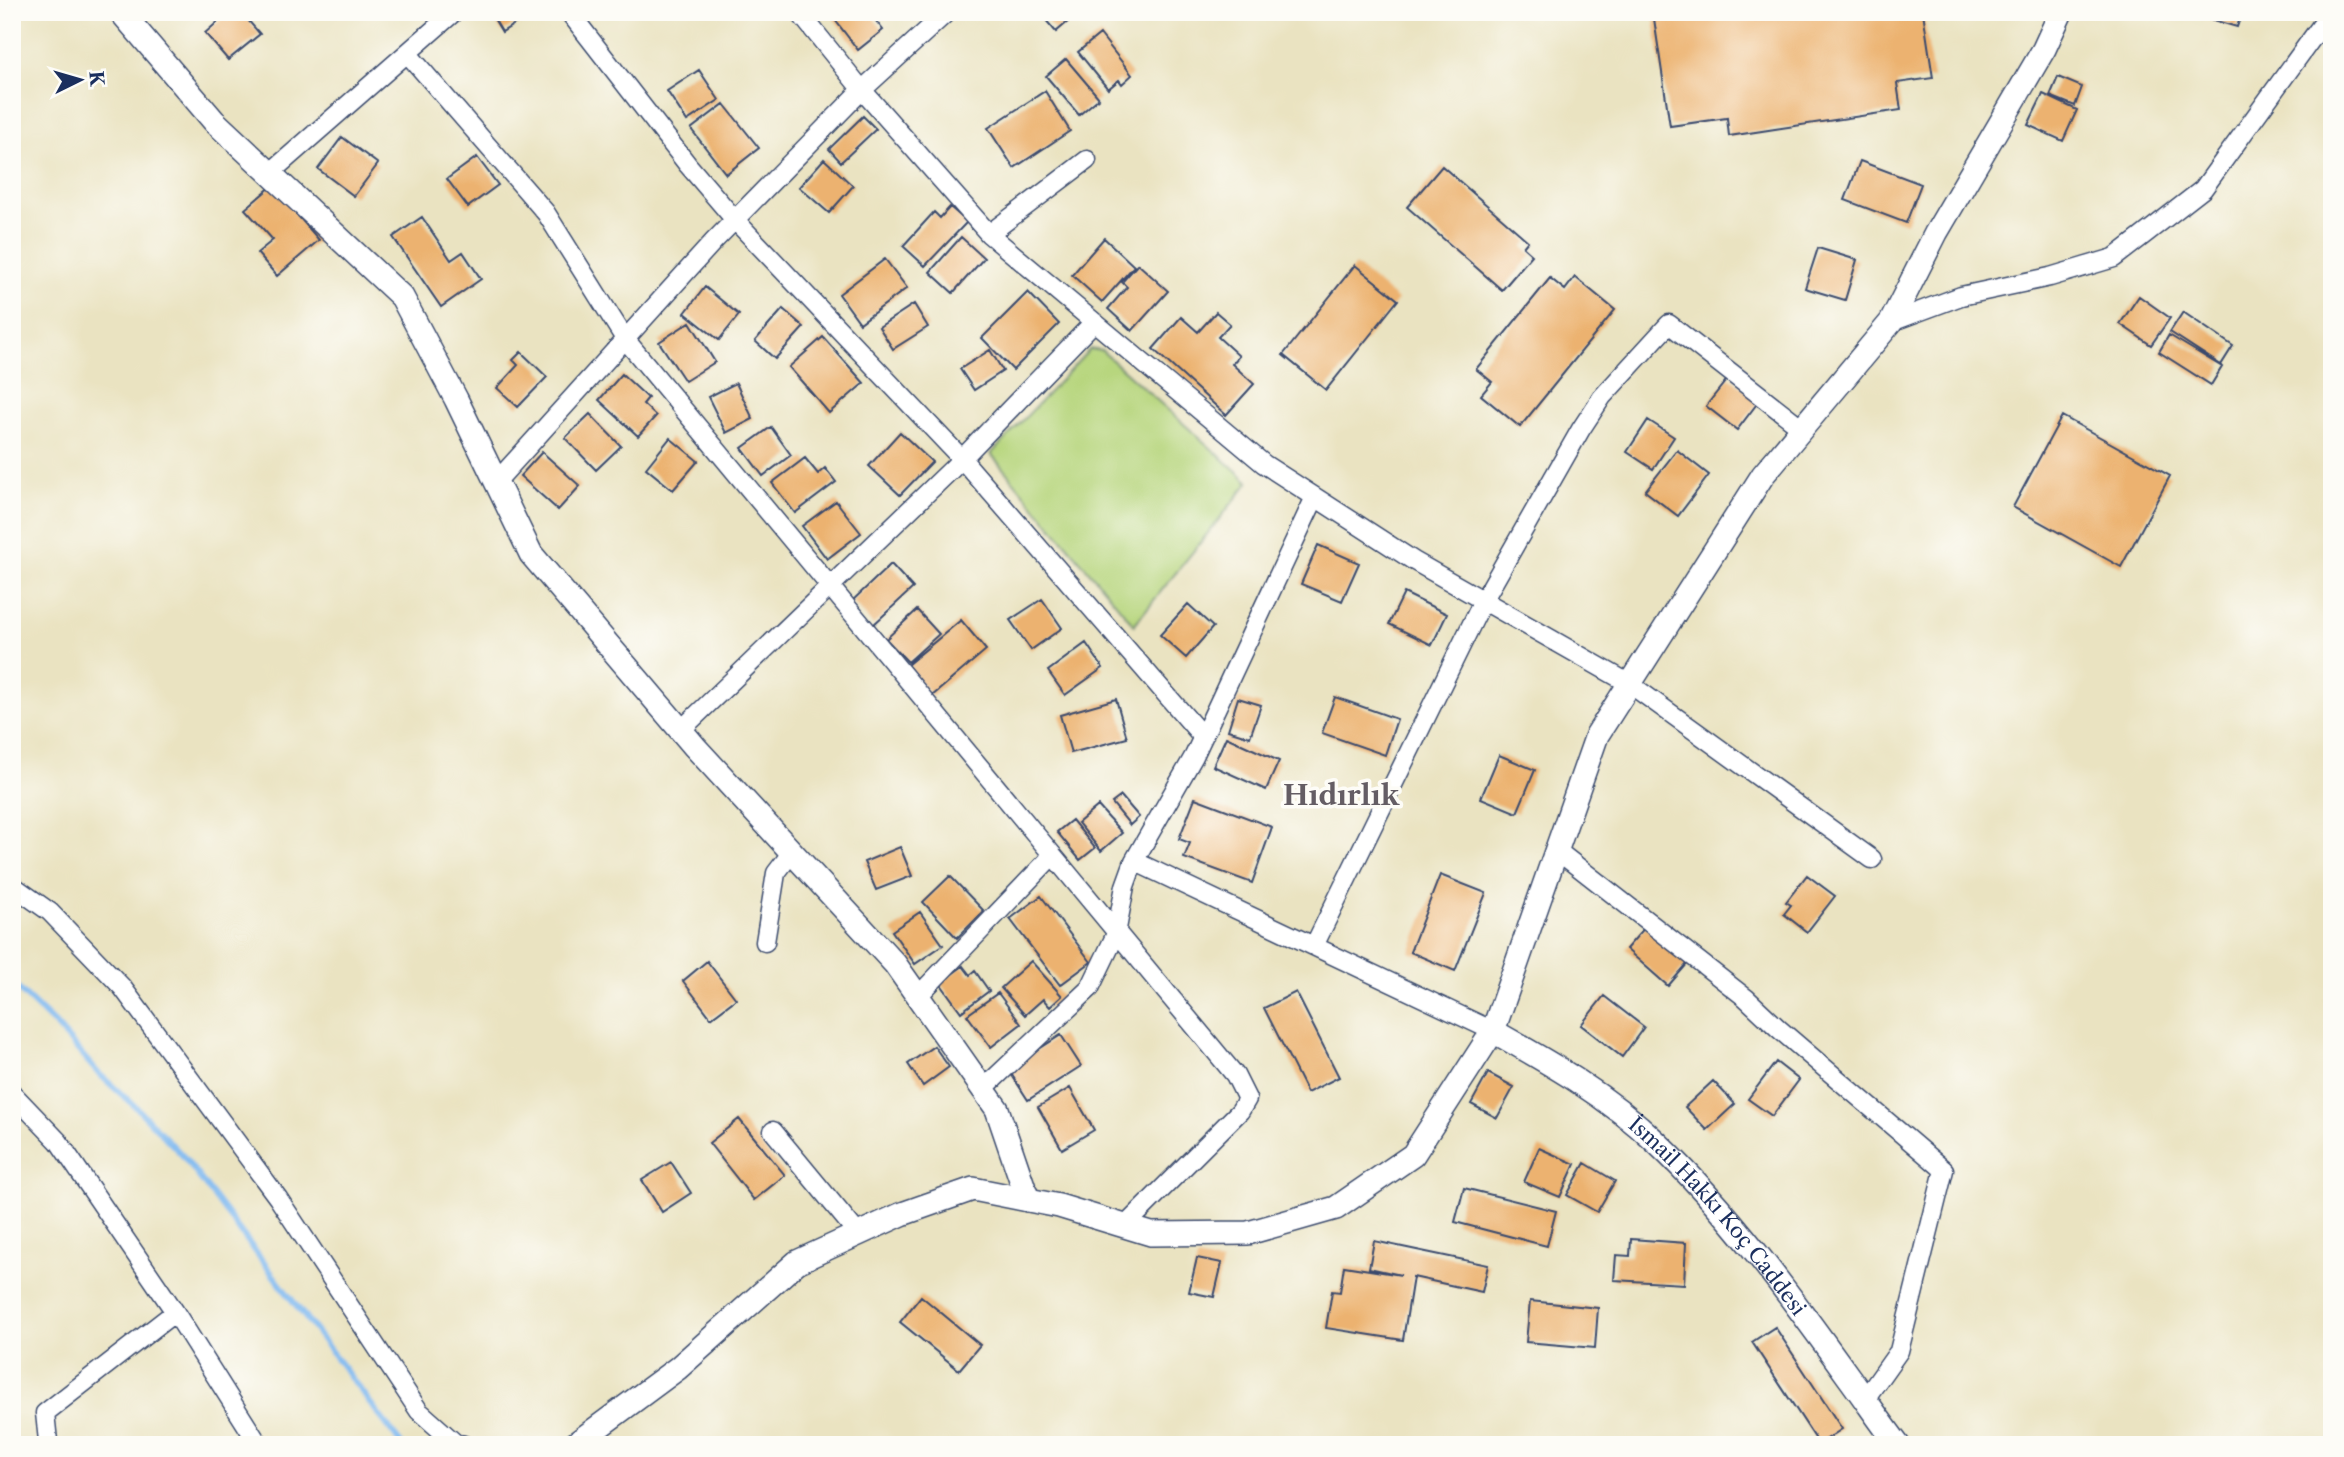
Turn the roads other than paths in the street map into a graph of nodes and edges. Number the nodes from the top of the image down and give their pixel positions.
1 (121, 12) edge
2 (454, 12) edge
3 (569, 12) edge
4 (799, 12) edge
5 (947, 12) edge
6 (2062, 12) edge
7 (2326, 13) edge
8 (408, 54) junction
9 (862, 90) junction
10 (1087, 160) dead end
11 (270, 173) junction
12 (734, 220) junction
13 (989, 234) junction
14 (1094, 322) junction
15 (1891, 322) junction
16 (625, 339) junction
17 (1802, 428) junction
18 (962, 459) junction
19 (496, 482) junction
20 (1315, 497) junction
21 (830, 587) junction
22 (1483, 601) junction
23 (1630, 684) junction
24 (681, 730) junction
25 (1203, 737) junction
26 (1555, 849) junction
27 (792, 852) junction
28 (1052, 856) junction
29 (1872, 859) dead end
30 (1134, 861) junction
31 (12, 885) edge
32 (1116, 934) junction
33 (765, 942) dead end
34 (1314, 946) junction
35 (918, 996) junction
36 (1493, 1031) junction
37 (983, 1089) junction
38 (12, 1093) edge
39 (773, 1131) dead end
40 (1028, 1200) junction
41 (1125, 1226) junction
42 (858, 1234) junction
43 (174, 1312) junction
44 (1865, 1399) junction
45 (574, 1444) edge
46 (51, 1445) edge
47 (259, 1445) edge
48 (464, 1445) edge
49 (568, 1445) edge
50 (1898, 1445) edge

1 - 11 street
2 - 8 street
3 - 12 street
4 - 9 street
5 - 9 street
6 - 15 street
7 - 15 street
8 - 11 street
8 - 16 street
9 - 12 street
9 - 13 street
10 - 13 street
11 - 19 street
12 - 16 street
12 - 18 street
13 - 14 street
14 - 18 street
14 - 20 street
15 - 17 street
16 - 19 street
16 - 21 street
17 - 22 street
17 - 23 street
18 - 21 street
18 - 25 street
19 - 24 street
20 - 22 street
20 - 25 street
21 - 24 street
21 - 28 street
22 - 23 street
22 - 34 street
23 - 26 street
23 - 29 street
24 - 27 street
25 - 30 street
26 - 36 street
26 - 44 street
27 - 33 street
27 - 35 street
28 - 32 street
28 - 35 street
30 - 32 street
30 - 34 street
31 - 48 street
32 - 37 street
32 - 41 street
34 - 36 street
35 - 37 street
36 - 41 street
36 - 44 street, İsmail Hakkı Koç Caddesi
37 - 40 street
38 - 43 street
39 - 42 street
40 - 41 street
40 - 42 street
42 - 45 street
43 - 46 street
43 - 47 street
44 - 50 street, İsmail Hakkı Koç Caddesi
45 - 49 street

